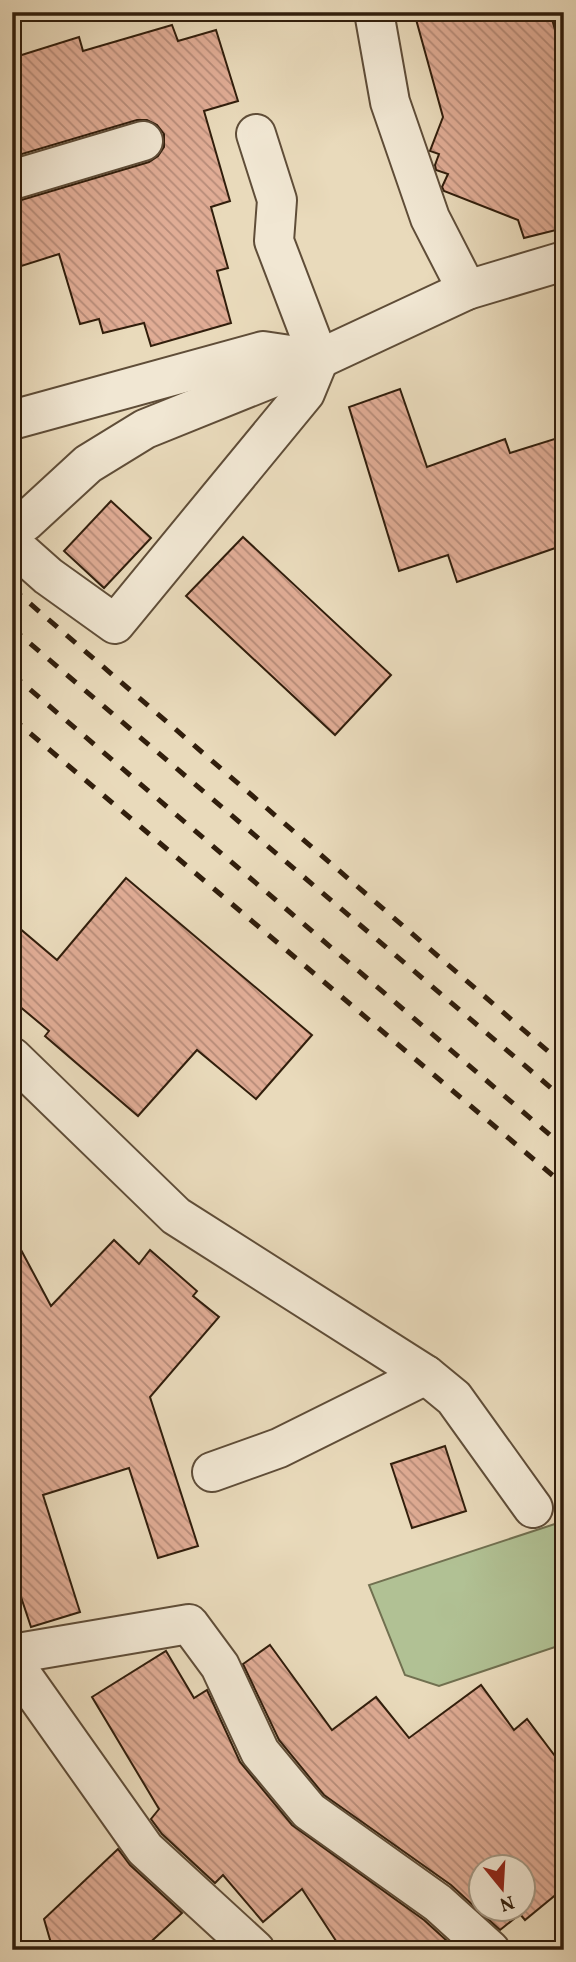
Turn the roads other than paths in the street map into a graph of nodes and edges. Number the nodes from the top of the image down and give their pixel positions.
1 (374, 12) edge
2 (256, 134) dead end
3 (143, 141) dead end
4 (12, 180) edge
5 (564, 261) edge
6 (467, 290) junction
7 (263, 351) junction
8 (319, 359) junction
9 (12, 420) edge
10 (22, 517) edge
11 (12, 1058) edge
12 (426, 1375) junction
13 (212, 1472) dead end
14 (533, 1508) dead end
15 (12, 1654) edge
16 (12, 1661) edge
17 (255, 1950) edge
18 (490, 1950) edge

1 - 6 street
2 - 8 street
3 - 4 street
5 - 6 street
6 - 8 street
7 - 8 street
7 - 9 street
7 - 10 street
8 - 10 street
8 - 10 street
11 - 12 street
12 - 13 street
12 - 14 street
15 - 18 street
16 - 17 street

